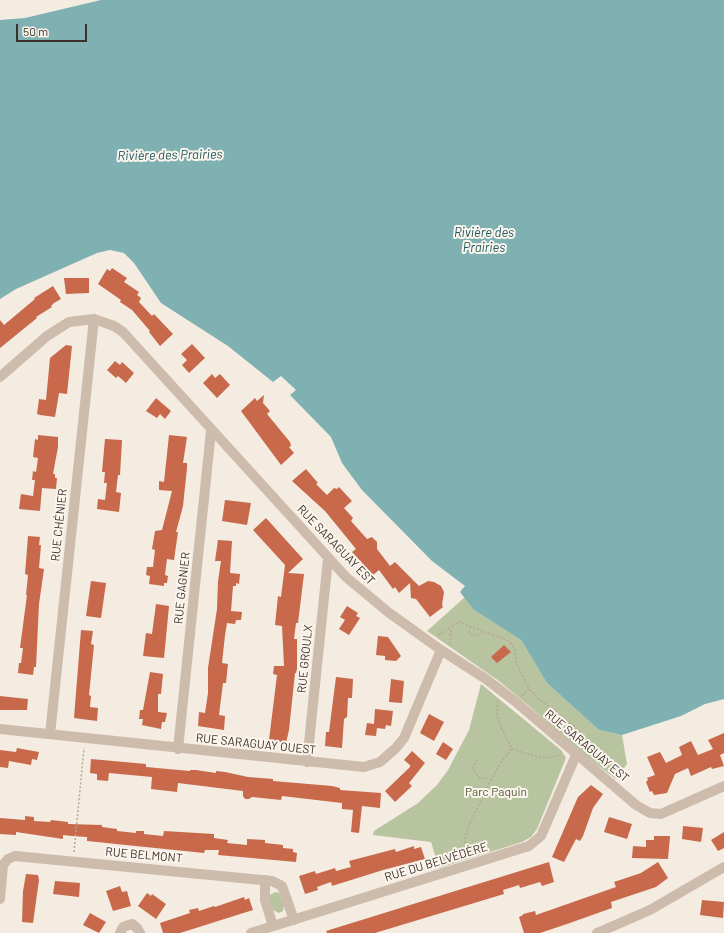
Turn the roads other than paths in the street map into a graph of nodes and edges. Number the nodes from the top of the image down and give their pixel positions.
1 (94, 319) junction
2 (0, 377) edge
3 (211, 431) junction
4 (328, 559) junction
5 (441, 650) junction
6 (0, 729) edge
7 (50, 734) junction
8 (178, 749) junction
9 (574, 753) junction
10 (307, 762) junction
11 (724, 786) edge
12 (724, 867) edge
13 (265, 880) junction
14 (0, 899) edge
15 (294, 920) junction
16 (273, 926) junction
17 (120, 933) edge
18 (140, 933) edge
19 (251, 933) edge
20 (597, 933) edge

1 - 2 street, RUE SARAGUAY EST
1 - 3 street, RUE SARAGUAY EST
1 - 7 street, RUE CHÉNIER
3 - 4 street, RUE SARAGUAY EST
3 - 8 street, RUE GAGNIER
4 - 5 street, RUE SARAGUAY EST
4 - 10 street, RUE GROULX
5 - 9 street, RUE SARAGUAY EST
5 - 10 street, RUE SARAGUAY OUEST
6 - 7 street, RUE SARAGUAY OUEST
7 - 8 street, RUE SARAGUAY OUEST
8 - 10 street, RUE SARAGUAY OUEST
9 - 11 street, RUE SARAGUAY EST
9 - 15 street, RUE DU BELVÉDÈRE
12 - 20 street
13 - 14 street, RUE BELMONT
13 - 15 street, RUE BELMONT
13 - 16 street
15 - 16 street, RUE DU BELVÉDÈRE
16 - 19 street, RUE DU BELVÉDÈRE
17 - 18 street

